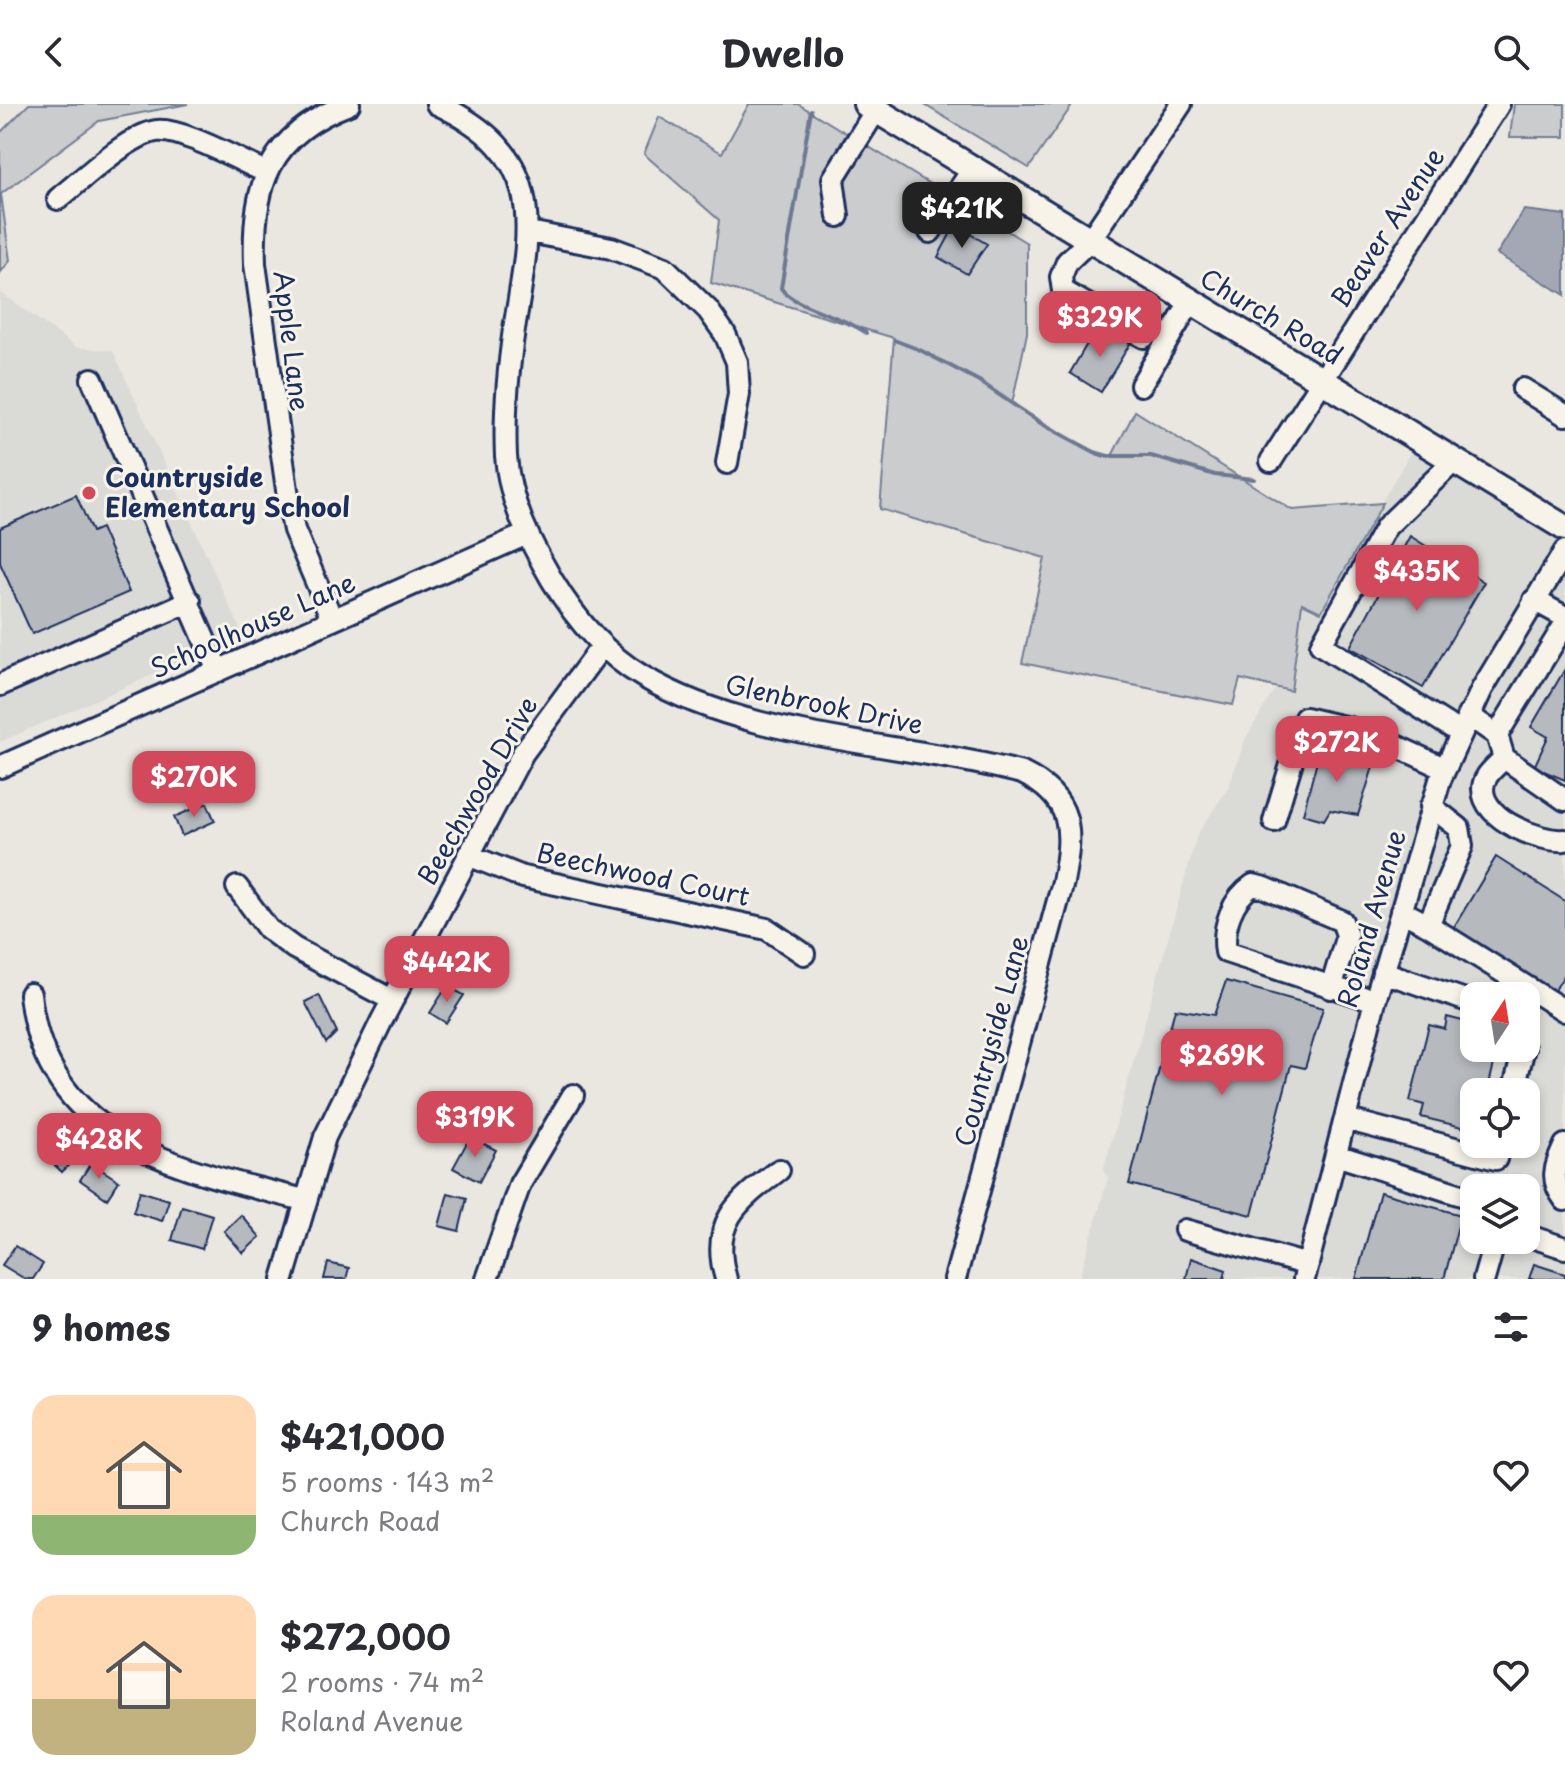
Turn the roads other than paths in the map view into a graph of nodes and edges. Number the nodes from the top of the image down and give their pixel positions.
1 (349, 104) edge
2 (437, 104) edge
3 (1181, 104) edge
4 (1499, 104) edge
5 (871, 107) edge
6 (973, 169) junction
7 (266, 172) junction
8 (58, 199) dead end
9 (838, 216) dead end
10 (529, 232) junction
11 (930, 232) dead end
12 (1090, 240) junction
13 (1191, 301) junction
14 (1144, 337) dead end
15 (92, 379) dead end
16 (1323, 381) junction
17 (1141, 385) dead end
18 (1523, 389) dead end
19 (1565, 415) edge
20 (1271, 461) dead end
21 (1454, 461) junction
22 (727, 463) dead end
23 (1558, 517) edge
24 (527, 534) junction
25 (1565, 551) edge
26 (1534, 600) junction
27 (190, 601) junction
28 (1565, 617) edge
29 (332, 619) junction
30 (1565, 624) edge
31 (602, 646) junction
32 (218, 671) junction
33 (0, 685) edge
34 (1464, 724) junction
35 (1497, 735) junction
36 (1504, 758) junction
37 (0, 767) edge
38 (1444, 768) junction
39 (1565, 800) edge
40 (1431, 806) junction
41 (1066, 816) joint
42 (1274, 821) dead end
43 (1565, 840) edge
44 (468, 855) junction
45 (237, 887) dead end
46 (1401, 911) junction
47 (1428, 925) junction
48 (804, 954) dead end
49 (1383, 972) junction
50 (1331, 988) junction
51 (30, 994) dead end
52 (1460, 998) edge
53 (392, 1000) junction
54 (1375, 1001) junction
55 (1565, 1011) edge
56 (573, 1095) dead end
57 (1345, 1119) junction
58 (1565, 1145) edge
59 (1460, 1149) edge
60 (1336, 1155) junction
61 (779, 1170) dead end
62 (1460, 1195) edge
63 (304, 1200) junction
64 (1565, 1200) edge
65 (1185, 1230) dead end
66 (1540, 1240) edge
67 (1565, 1248) edge
68 (1491, 1254) edge
69 (1306, 1272) edge
70 (283, 1279) edge
71 (487, 1279) edge
72 (726, 1279) edge
73 (955, 1279) edge
74 (1484, 1279) edge

1 - 7 street, Apple Lane
2 - 10 street, Glenbrook Drive
3 - 12 street
4 - 16 street, Beaver Avenue
5 - 6 main road, Church Road
5 - 9 street
6 - 11 street
6 - 12 main road, Church Road
7 - 8 street
7 - 29 street, Apple Lane
10 - 22 street
10 - 24 street, Glenbrook Drive
12 - 13 main road, Church Road
12 - 14 street
13 - 16 main road, Church Road
13 - 17 street
15 - 27 street
16 - 20 street, Beaver Avenue
16 - 21 main road, Church Road
18 - 19 street
21 - 23 main road, Church Road
21 - 34 street
24 - 29 street, Schoolhouse Lane
24 - 31 street, Glenbrook Drive
25 - 26 street, Roland Avenue
26 - 28 street
26 - 34 street, Roland Avenue
27 - 32 street
27 - 33 street
29 - 32 street, Schoolhouse Lane
30 - 35 street
31 - 41 street, Glenbrook Drive
31 - 44 street, Beechwood Drive
32 - 37 street, Schoolhouse Lane
34 - 35 street
34 - 38 street, Roland Avenue
35 - 36 street
36 - 39 street
36 - 43 street
38 - 40 street, Roland Avenue
38 - 42 street
40 - 46 street, Roland Avenue
40 - 47 street
41 - 73 street, Countryside Lane
44 - 48 street, Beechwood Court
44 - 53 street, Beechwood Drive
45 - 53 street
46 - 47 street
46 - 49 street, Roland Avenue
47 - 55 street
49 - 52 street
49 - 54 street, Roland Avenue
50 - 50 street
50 - 54 street
51 - 63 street
53 - 63 street, Beechwood Drive
54 - 57 street, Roland Avenue
56 - 71 street
57 - 59 street
57 - 60 street, Roland Avenue
58 - 64 street
60 - 62 street
60 - 69 street, Roland Avenue
61 - 72 street
63 - 70 street, Beechwood Drive
65 - 69 street
66 - 67 street
68 - 74 street

